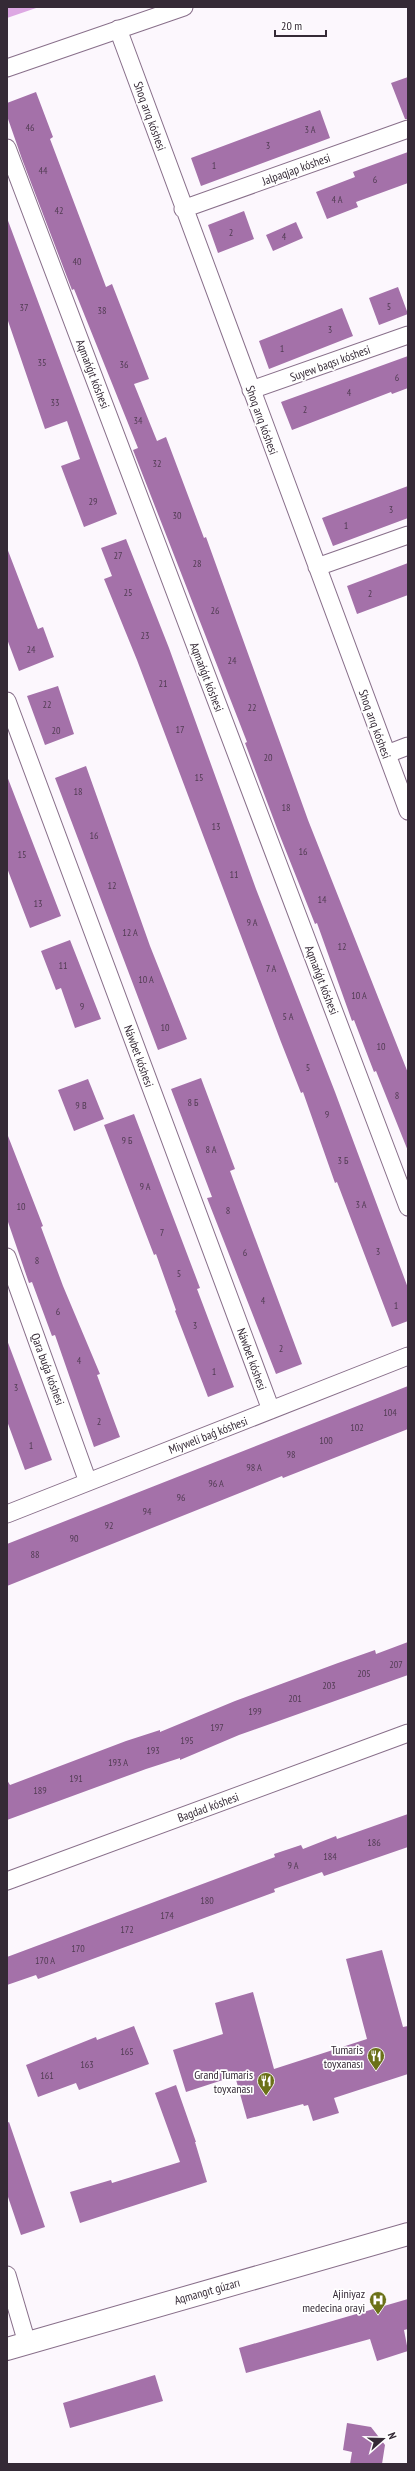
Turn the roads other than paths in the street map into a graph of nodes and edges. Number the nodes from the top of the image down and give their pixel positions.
1 (184, 7) edge
2 (118, 29) junction
3 (7, 68) edge
4 (408, 129) edge
5 (7, 148) edge
6 (183, 209) junction
7 (408, 335) edge
8 (251, 390) junction
9 (408, 535) edge
10 (317, 567) junction
11 (7, 701) edge
12 (408, 746) edge
13 (387, 754) junction
14 (408, 811) edge
15 (408, 1207) edge
16 (7, 1257) edge
17 (408, 1356) edge
18 (271, 1410) junction
19 (88, 1482) junction
20 (7, 1514) edge
21 (408, 1733) edge
22 (7, 1881) edge
23 (408, 2234) edge
24 (7, 2275) edge
25 (17, 2346) edge

1 - 2 street
2 - 3 street
2 - 6 street, Shoq arıq kóshesi
4 - 6 street, Jalpaqjap kóshesi
5 - 15 street, Aqmańǵıt kóshesi
6 - 8 street, Shoq arıq kóshesi
7 - 8 street, Suyew baqsı kóshesi
8 - 10 street, Shoq arıq kóshesi
9 - 10 street
10 - 13 street, Shoq arıq kóshesi
11 - 18 street, Náwbet kóshesi
12 - 13 street
13 - 14 street, Shoq arıq kóshesi
16 - 19 street, Qara buǵa kóshesi
17 - 18 street, Miyweli baǵ kóshesi
18 - 19 street, Miyweli baǵ kóshesi
19 - 20 street, Miyweli baǵ kóshesi
21 - 22 street, Bagdad kóshesi
23 - 25 street, Aqmangıt gúzarı
24 - 25 street

